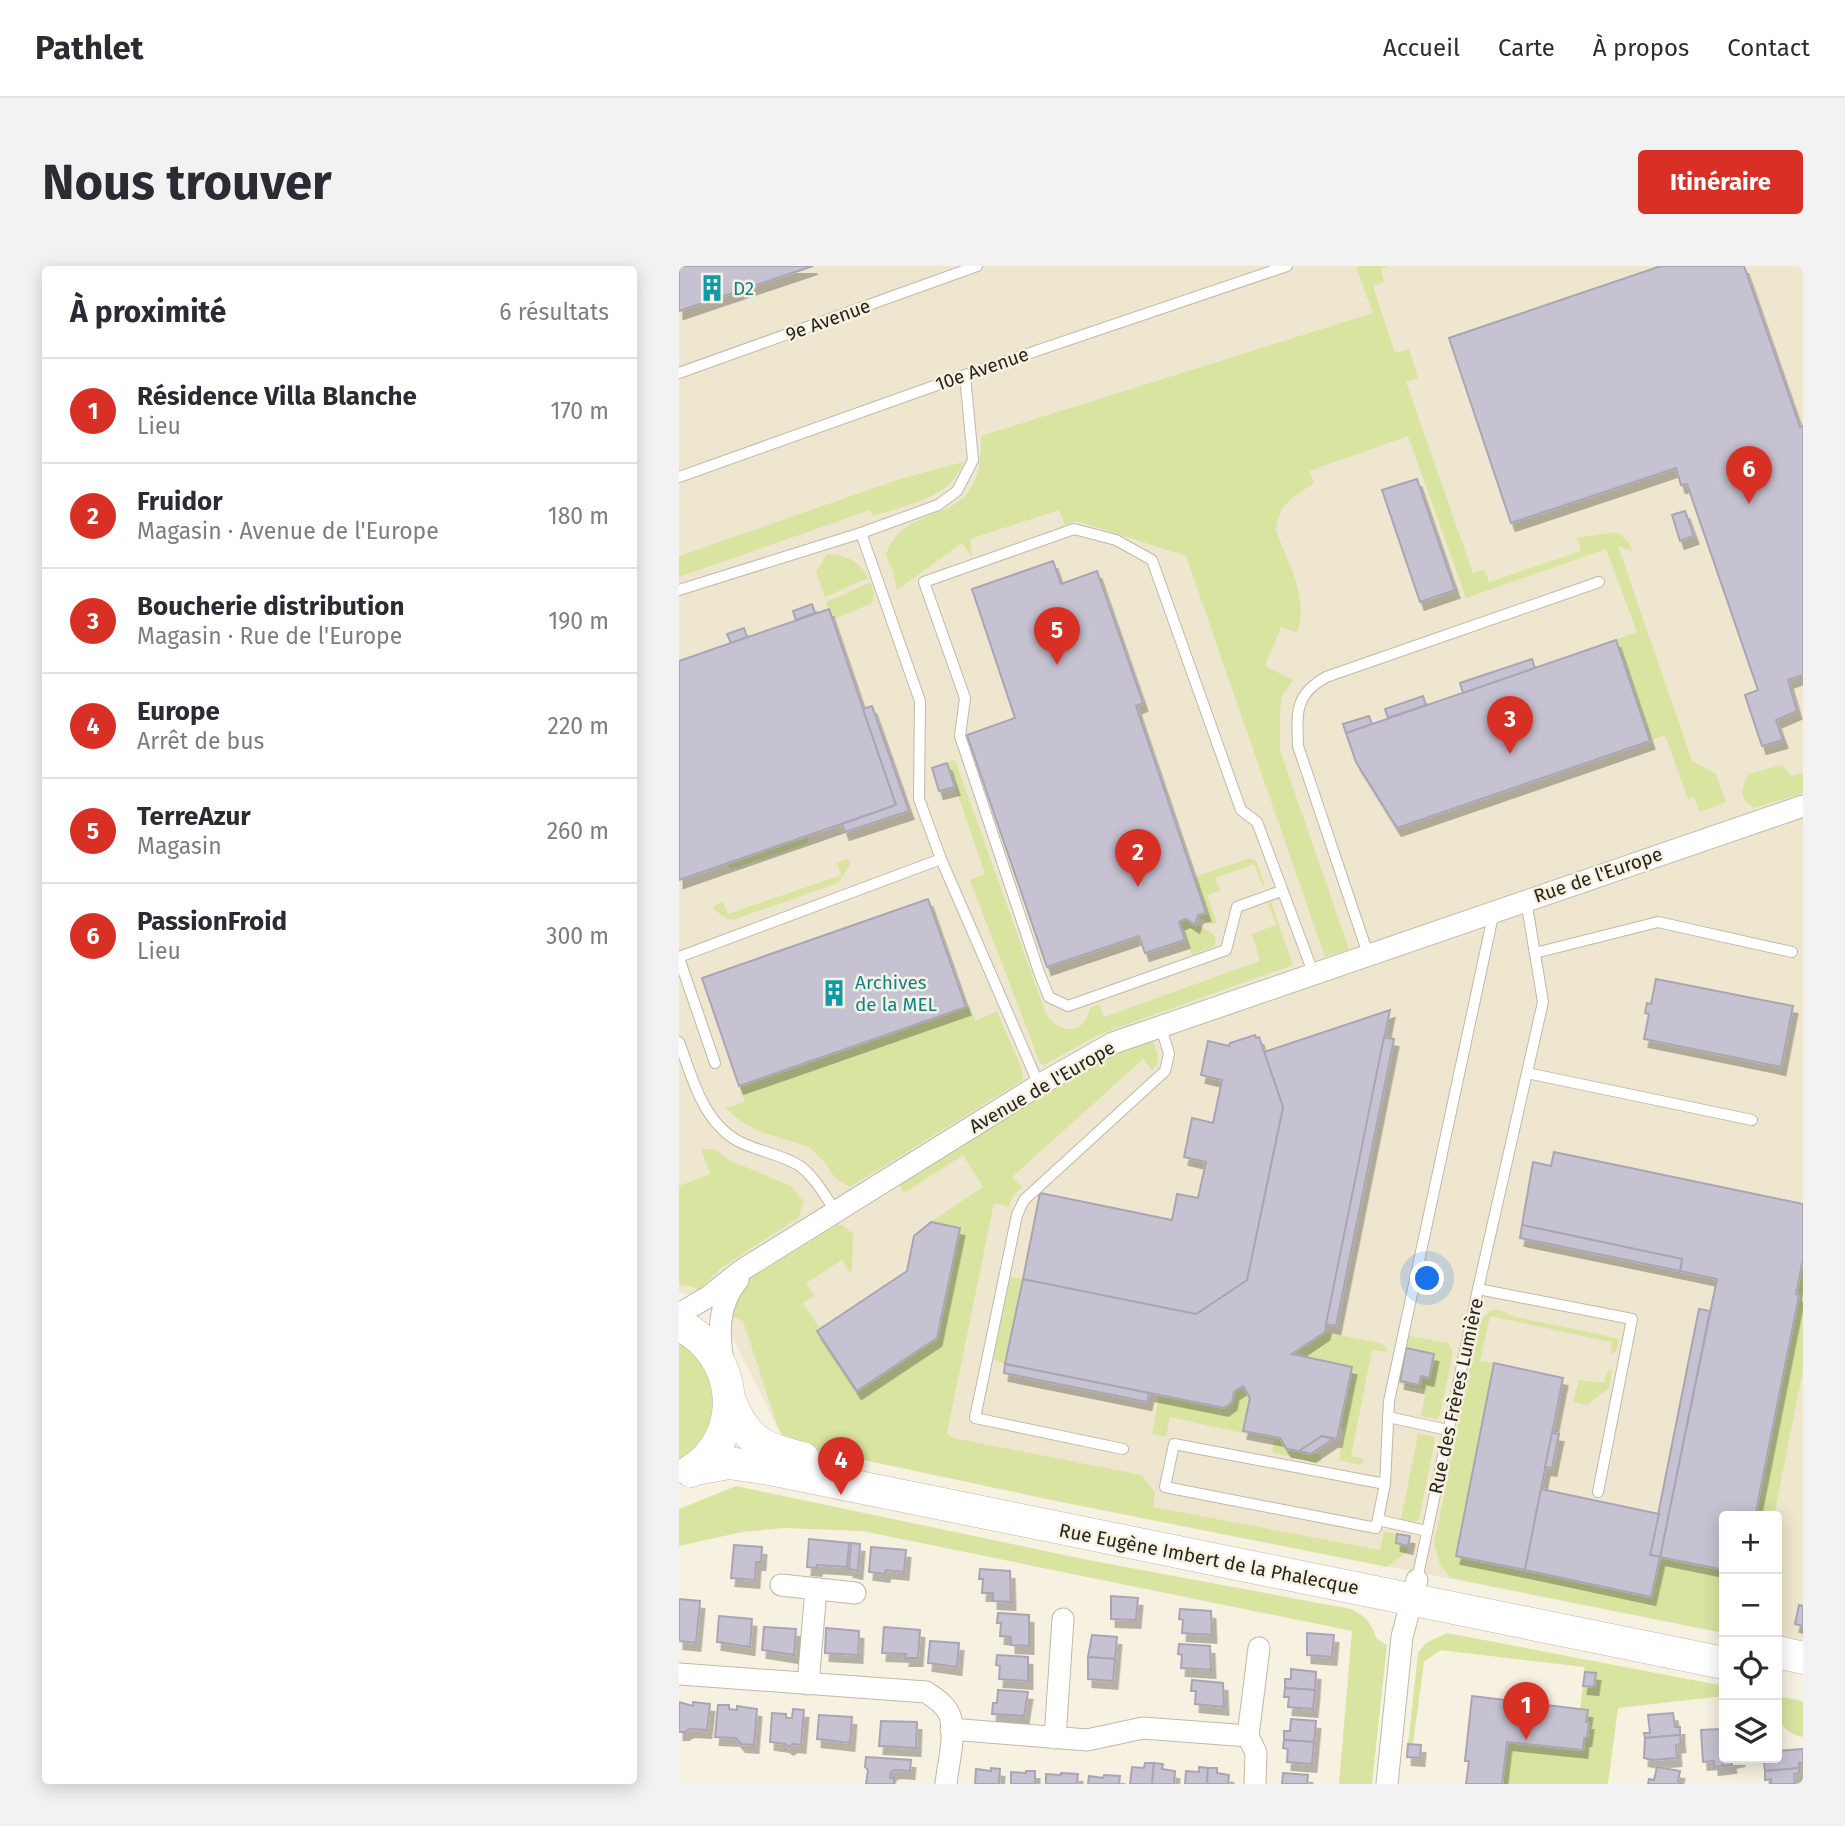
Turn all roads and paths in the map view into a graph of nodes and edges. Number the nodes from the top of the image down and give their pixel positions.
1 (977, 266) edge
2 (1286, 266) edge
3 (679, 373) edge
4 (965, 375) junction
5 (679, 477) edge
6 (861, 533) junction
7 (1599, 582) dead end
8 (679, 590) edge
9 (1803, 806) edge
10 (941, 859) junction
11 (1281, 891) junction
12 (1526, 900) junction
13 (1494, 911) junction
14 (1394, 945) joint
15 (1792, 952) dead end
16 (1535, 953) junction
17 (1368, 954) junction
18 (679, 957) edge
19 (1314, 975) junction
20 (1161, 1027) junction
21 (679, 1042) edge
22 (715, 1063) dead end
23 (1527, 1073) junction
24 (1039, 1085) junction
25 (1752, 1120) dead end
26 (837, 1213) junction
27 (754, 1264) junction
28 (1478, 1289) junction
29 (679, 1314) edge
30 (679, 1325) edge
31 (727, 1388) junction
32 (1388, 1417) junction
33 (1448, 1430) junction
34 (1123, 1449) dead end
35 (687, 1474) edge
36 (1385, 1484) junction
37 (1598, 1492) dead end
38 (1378, 1520) junction
39 (1427, 1531) junction
40 (781, 1585) dead end
41 (816, 1589) junction
42 (1414, 1590) junction
43 (855, 1592) dead end
44 (1063, 1619) dead end
45 (1719, 1641) edge
46 (1259, 1647) dead end
47 (1782, 1653) edge
48 (1803, 1658) edge
49 (1719, 1662) edge
50 (679, 1674) edge
51 (1782, 1674) edge
52 (1803, 1678) edge
53 (808, 1684) junction
54 (951, 1729) junction
55 (1248, 1736) junction
56 (1055, 1738) junction
57 (946, 1784) edge
58 (1255, 1784) edge
59 (1387, 1784) edge

1 - 3 lane, 9e Avenue
2 - 4 lane, 10e Avenue
4 - 5 lane, 10e Avenue
4 - 6 lane
6 - 8 lane
6 - 10 lane
7 - 17 lane
9 - 12 street, Rue de l'Europe
10 - 18 lane
10 - 24 lane
11 - 11 lane
11 - 19 lane
12 - 13 street, Rue de l'Europe
12 - 16 lane
13 - 14 street, Rue de l'Europe
13 - 32 lane
14 - 17 street, Avenue de l'Europe
15 - 16 lane
16 - 23 lane
17 - 19 street, Avenue de l'Europe
18 - 22 lane
19 - 20 street, Avenue de l'Europe
20 - 24 street, Avenue de l'Europe
20 - 34 lane
21 - 26 lane
23 - 25 lane
23 - 28 lane
24 - 26 street, Avenue de l'Europe
26 - 27 street, Avenue de l'Europe
27 - 29 street, Avenue de l'Europe
27 - 31 street, Avenue de l'Europe
28 - 33 lane, Rue des Frères Lumière
28 - 37 lane, Rue des Frères Lumière
30 - 31 street, Rue Eugène Imbert de la Phalecque
31 - 35 street
31 - 42 street, Rue Eugène Imbert de la Phalecque
32 - 33 lane
32 - 36 lane
33 - 39 lane, Rue des Frères Lumière
35 - 42 street, Rue Eugène Imbert de la Phalecque
36 - 38 lane
36 - 38 lane
38 - 39 lane
39 - 42 lane, Rue des Frères Lumière
40 - 41 street
41 - 43 street
41 - 53 street
42 - 45 street, Rue Eugène Imbert de la Phalecque
42 - 49 street, Rue Eugène Imbert de la Phalecque
42 - 59 street
44 - 56 street
46 - 55 street
47 - 48 street
50 - 53 street
51 - 52 street
53 - 54 street
54 - 56 street
54 - 57 street
55 - 56 street
55 - 58 street

